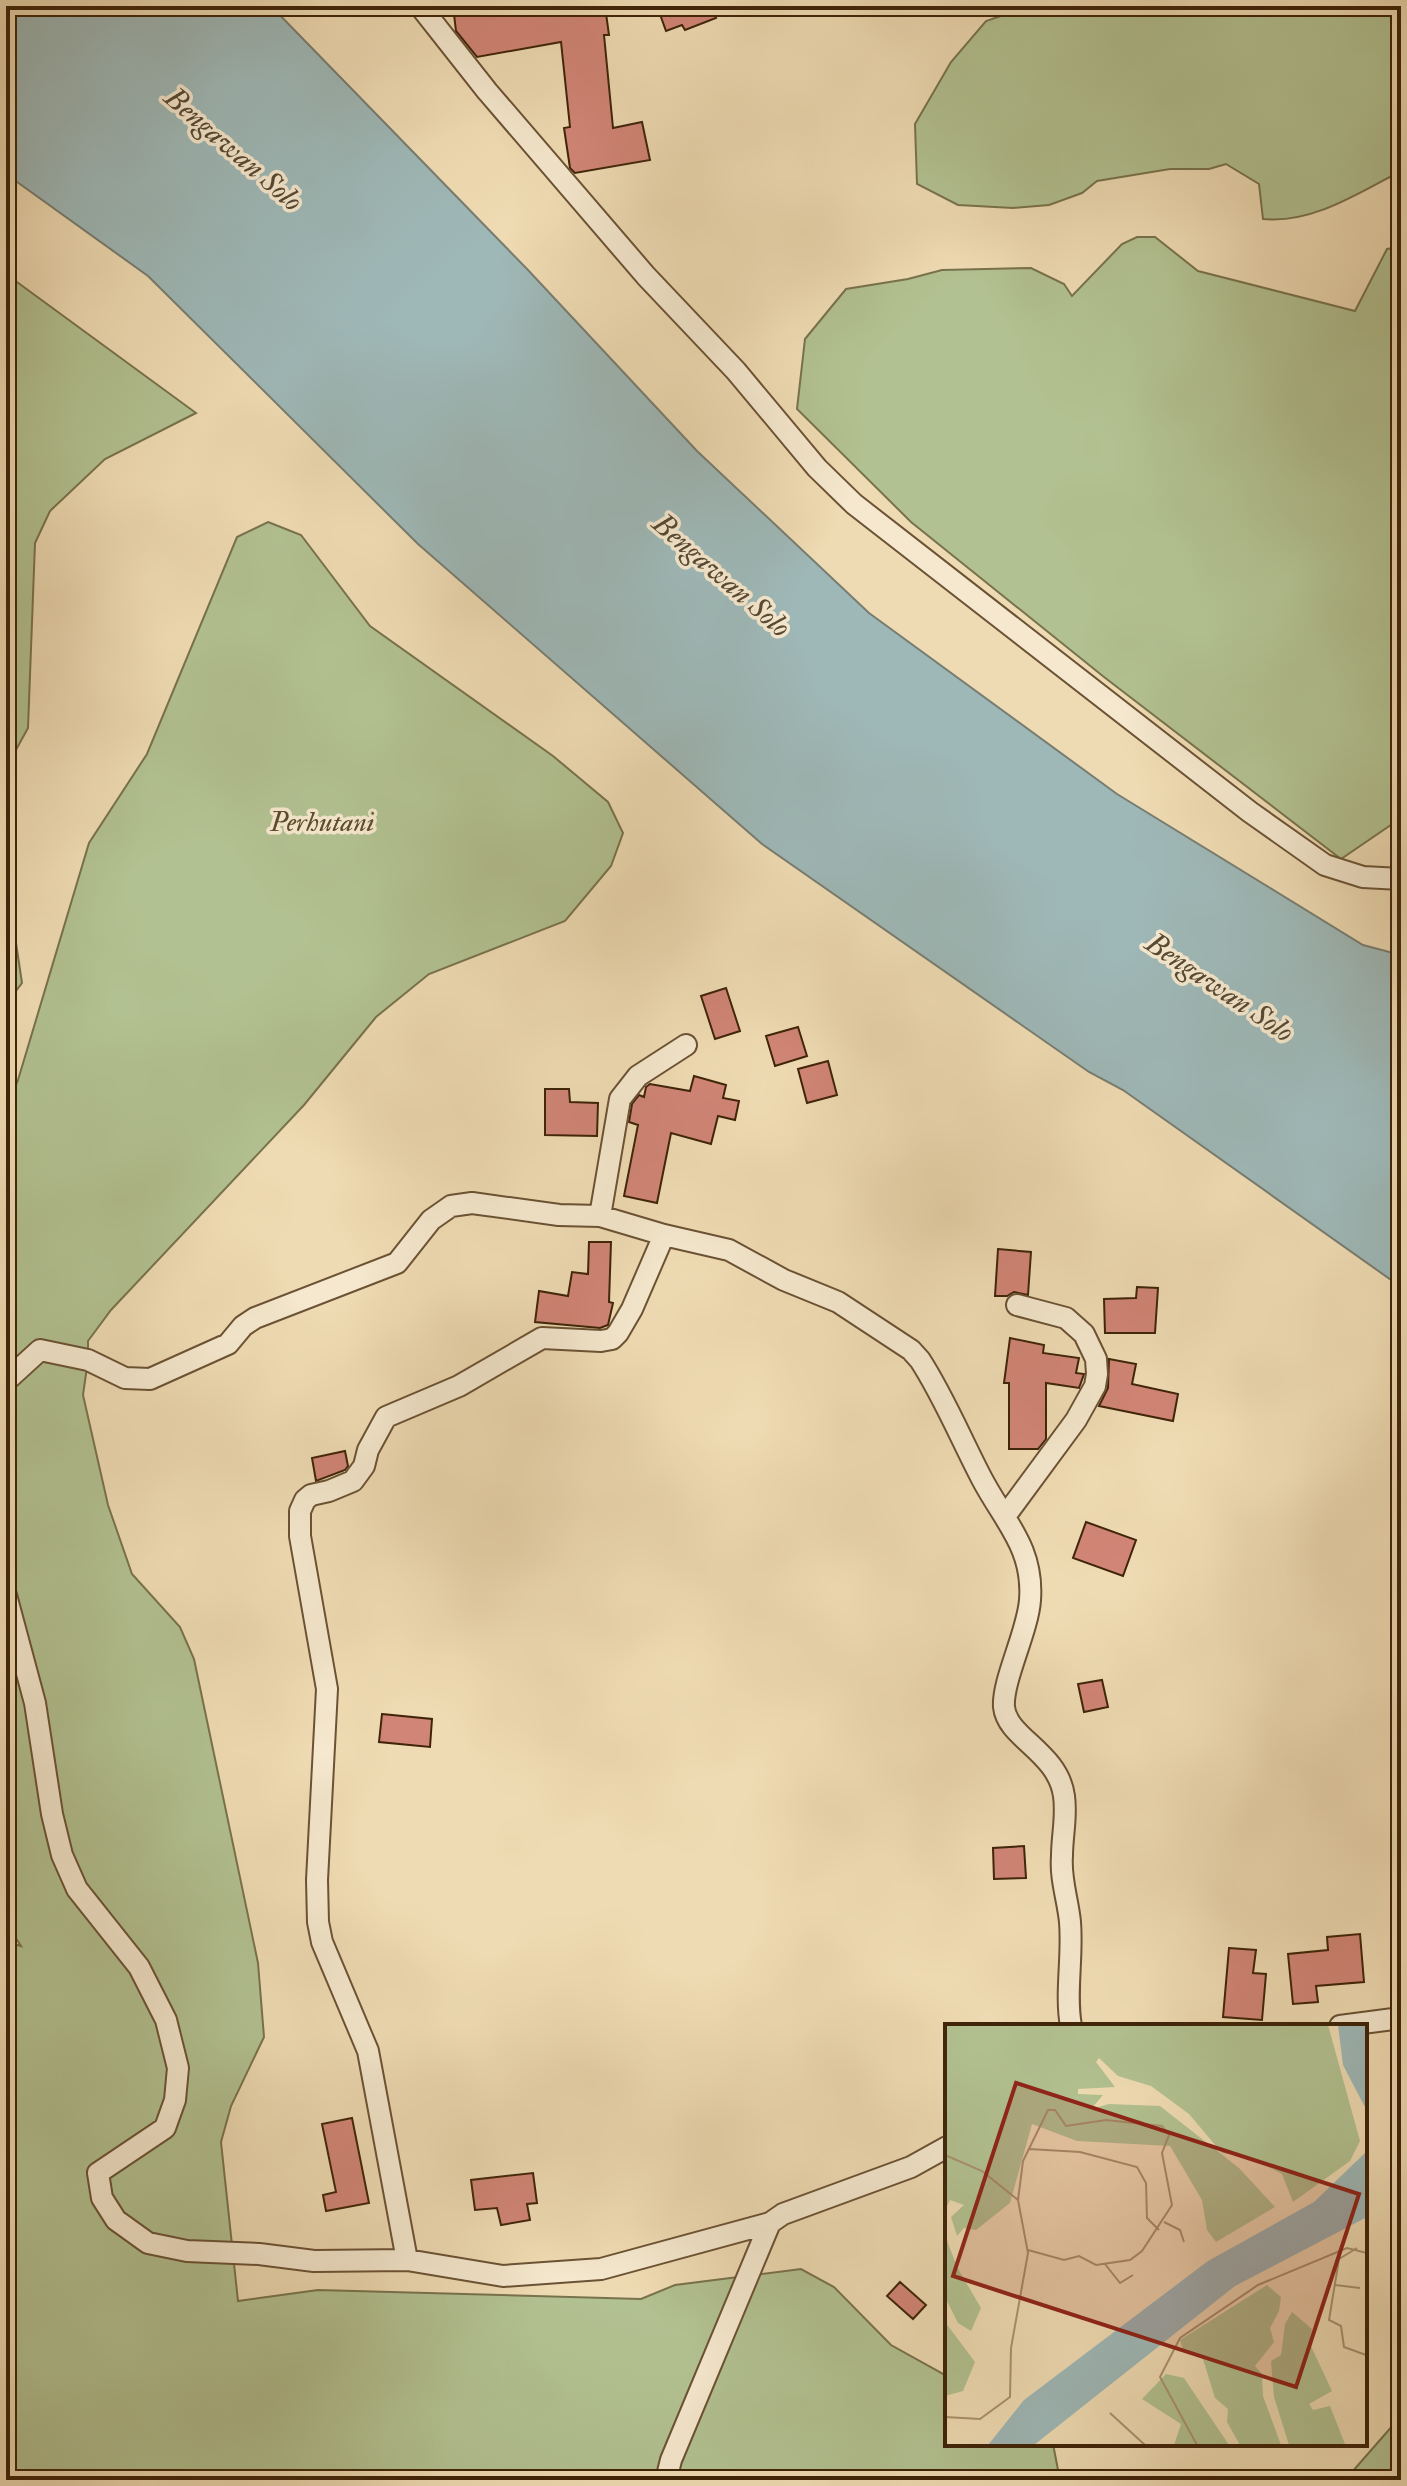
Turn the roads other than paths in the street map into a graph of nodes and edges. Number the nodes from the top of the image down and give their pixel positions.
1 (420, 6) edge
2 (1401, 879) edge
3 (686, 1045) dead end
4 (600, 1216) junction
5 (664, 1235) junction
6 (1017, 1305) dead end
7 (6, 1381) edge
8 (1006, 1515) junction
9 (6, 1595) edge
10 (1401, 2018) edge
11 (1071, 2024) edge
12 (1355, 2024) edge
13 (945, 2148) edge
14 (770, 2223) junction
15 (407, 2260) junction
16 (666, 2480) edge

1 - 2 street
3 - 4 street
4 - 5 street
4 - 7 street
5 - 8 street
5 - 15 street
6 - 8 street
8 - 11 street
9 - 15 street
10 - 12 street
13 - 14 street
14 - 15 street
14 - 16 street

